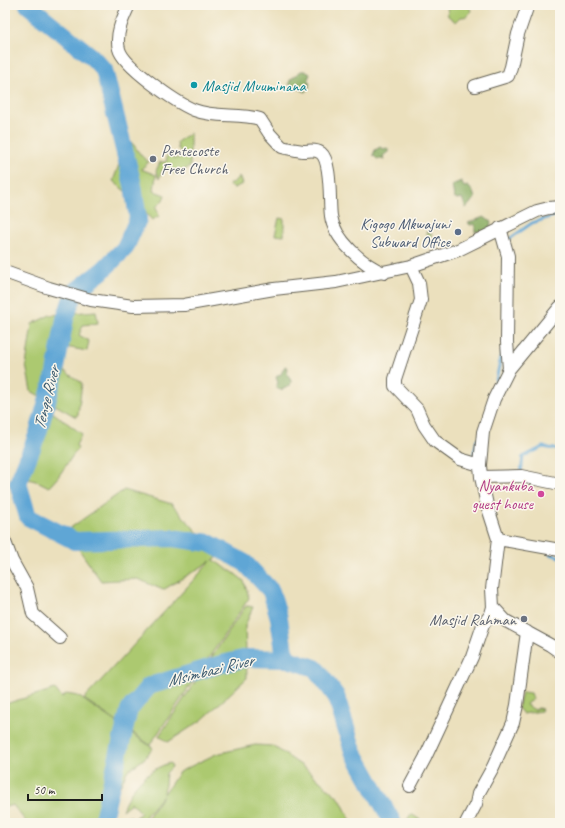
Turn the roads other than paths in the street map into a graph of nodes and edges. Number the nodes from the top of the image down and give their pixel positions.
1 (129, 5) edge
2 (528, 5) edge
3 (475, 86) dead end
4 (560, 206) edge
5 (500, 228) junction
6 (411, 266) junction
7 (5, 272) edge
8 (384, 273) junction
9 (560, 307) edge
10 (509, 369) junction
11 (481, 471) junction
12 (560, 484) edge
13 (498, 538) junction
14 (5, 542) edge
15 (560, 550) edge
16 (493, 607) junction
17 (527, 632) junction
18 (60, 638) dead end
19 (560, 652) edge
20 (410, 786) dead end
21 (466, 823) edge

1 - 8 street
2 - 3 street
4 - 5 street
5 - 6 street
5 - 10 street
6 - 8 street
6 - 11 street
7 - 8 street
9 - 10 street
10 - 11 street
11 - 12 street
11 - 13 street
13 - 15 street
13 - 16 street
14 - 18 street
16 - 17 street
16 - 20 street
17 - 19 street
17 - 21 street

